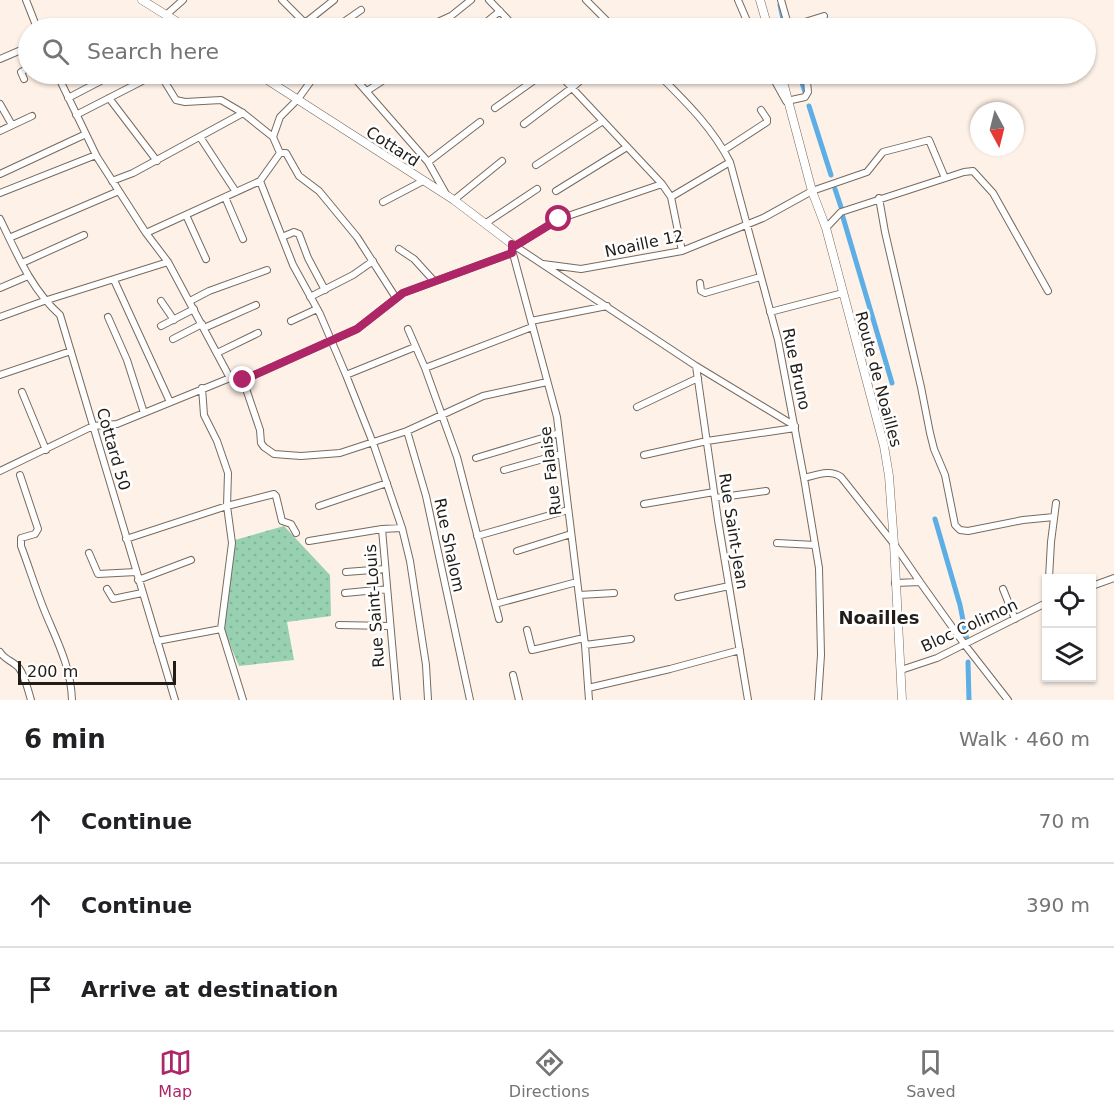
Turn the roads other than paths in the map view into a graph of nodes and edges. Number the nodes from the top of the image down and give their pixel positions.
1 (26, 0) edge
2 (142, 0) edge
3 (183, 0) edge
4 (282, 0) edge
5 (334, 0) edge
6 (471, 0) edge
7 (489, 0) edge
8 (586, 0) edge
9 (738, 0) edge
10 (760, 0) edge
11 (781, 0) edge
12 (361, 10) dead end
13 (500, 11) junction
14 (166, 15) junction
15 (824, 16) dead end
16 (33, 18) edge
17 (171, 18) edge
18 (300, 18) edge
19 (316, 18) edge
20 (349, 18) edge
21 (447, 18) edge
22 (491, 18) edge
23 (507, 18) edge
24 (604, 18) edge
25 (746, 18) edge
26 (765, 18) edge
27 (786, 18) edge
28 (818, 18) edge
29 (18, 51) edge
30 (0, 59) edge
31 (62, 84) edge
32 (95, 84) edge
33 (137, 84) edge
34 (167, 84) edge
35 (274, 84) edge
36 (309, 84) edge
37 (360, 84) edge
38 (378, 84) edge
39 (529, 84) edge
40 (570, 84) edge
41 (576, 84) edge
42 (668, 84) edge
43 (777, 84) edge
44 (783, 84) edge
45 (806, 84) edge
46 (573, 87) junction
47 (367, 91) junction
48 (68, 98) junction
49 (109, 98) junction
50 (298, 99) junction
51 (787, 103) junction
52 (0, 104) edge
53 (495, 108) dead end
54 (761, 110) dead end
55 (243, 113) junction
56 (76, 115) junction
57 (32, 116) dead end
58 (603, 121) junction
59 (480, 122) dead end
60 (524, 124) dead end
61 (12, 125) junction
62 (0, 131) edge
63 (86, 134) junction
64 (200, 137) junction
65 (273, 137) junction
66 (627, 147) junction
67 (724, 150) junction
68 (280, 153) junction
69 (96, 155) junction
70 (157, 161) junction
71 (502, 161) dead end
72 (428, 162) junction
73 (730, 162) junction
74 (536, 165) dead end
75 (0, 174) edge
76 (945, 178) junction
77 (423, 180) junction
78 (112, 181) junction
79 (260, 181) junction
80 (662, 184) junction
81 (537, 189) dead end
82 (119, 191) junction
83 (556, 191) dead end
84 (812, 191) junction
85 (236, 192) junction
86 (0, 193) edge
87 (446, 194) junction
88 (225, 197) junction
89 (671, 197) junction
90 (879, 198) junction
91 (454, 200) junction
92 (383, 202) dead end
93 (186, 215) junction
94 (0, 221) edge
95 (486, 223) junction
96 (746, 225) junction
97 (826, 228) junction
98 (146, 233) junction
99 (84, 235) dead end
100 (282, 237) junction
101 (9, 238) junction
102 (243, 239) dead end
103 (513, 248) junction
104 (399, 249) dead end
105 (682, 251) junction
106 (206, 260) dead end
107 (373, 261) junction
108 (168, 262) junction
109 (22, 263) junction
110 (543, 264) junction
111 (267, 270) dead end
112 (28, 276) junction
113 (760, 277) junction
114 (114, 280) junction
115 (434, 281) junction
116 (700, 283) dead end
117 (0, 288) edge
118 (325, 290) junction
119 (1048, 291) dead end
120 (843, 293) junction
121 (310, 297) junction
122 (396, 298) junction
123 (44, 301) junction
124 (161, 301) dead end
125 (190, 302) junction
126 (256, 305) dead end
127 (608, 306) junction
128 (194, 309) junction
129 (317, 309) junction
130 (770, 312) junction
131 (0, 317) edge
132 (108, 317) dead end
133 (174, 320) junction
134 (291, 321) dead end
135 (532, 324) junction
136 (161, 326) dead end
137 (203, 326) junction
138 (408, 329) dead end
139 (258, 333) dead end
140 (173, 339) dead end
141 (330, 343) junction
142 (416, 347) junction
143 (71, 351) junction
144 (217, 353) junction
145 (696, 366) junction
146 (425, 368) junction
147 (0, 375) edge
148 (346, 375) junction
149 (230, 378) junction
150 (698, 378) junction
151 (243, 380) junction
152 (547, 382) junction
153 (202, 388) junction
154 (22, 392) dead end
155 (170, 402) junction
156 (637, 407) dead end
157 (144, 413) junction
158 (442, 414) junction
159 (93, 426) junction
160 (795, 427) junction
161 (407, 431) junction
162 (559, 433) junction
163 (707, 441) junction
164 (373, 443) junction
165 (46, 450) junction
166 (561, 454) junction
167 (644, 456) dead end
168 (476, 458) dead end
169 (504, 470) dead end
170 (0, 471) edge
171 (20, 475) dead end
172 (804, 478) junction
173 (387, 483) junction
174 (766, 491) dead end
175 (714, 495) junction
176 (1056, 503) dead end
177 (644, 504) dead end
178 (227, 506) junction
179 (319, 506) dead end
180 (568, 510) junction
181 (1054, 517) junction
182 (402, 528) junction
183 (382, 529) junction
184 (296, 532) dead end
185 (571, 534) junction
186 (477, 537) junction
187 (126, 539) junction
188 (309, 541) dead end
189 (777, 543) dead end
190 (894, 544) junction
191 (815, 545) junction
192 (517, 550) dead end
193 (89, 553) dead end
194 (191, 560) dead end
195 (385, 569) junction
196 (136, 572) junction
197 (346, 572) dead end
198 (1049, 574) edge
199 (1114, 578) edge
200 (138, 580) junction
201 (577, 582) junction
202 (920, 582) junction
203 (895, 583) junction
204 (1096, 585) edge
205 (729, 586) junction
206 (107, 589) dead end
207 (387, 589) junction
208 (1003, 589) dead end
209 (142, 593) junction
210 (345, 593) dead end
211 (614, 593) dead end
212 (579, 595) junction
213 (678, 597) dead end
214 (495, 604) junction
215 (1042, 606) edge
216 (499, 619) dead end
217 (1015, 619) junction
218 (339, 625) dead end
219 (390, 626) junction
220 (221, 629) junction
221 (527, 630) dead end
222 (631, 639) dead end
223 (157, 641) junction
224 (584, 642) junction
225 (965, 645) junction
226 (740, 650) junction
227 (0, 652) edge
228 (901, 670) junction
229 (513, 675) dead end
230 (588, 688) junction
231 (31, 700) edge
232 (72, 700) edge
233 (174, 700) edge
234 (243, 700) edge
235 (397, 700) edge
236 (428, 700) edge
237 (470, 700) edge
238 (519, 700) edge
239 (589, 700) edge
240 (748, 700) edge
241 (818, 700) edge
242 (902, 700) edge
243 (1008, 700) edge

1 - 16 street
2 - 14 street
3 - 14 street
4 - 18 street
5 - 19 street
6 - 21 street
7 - 13 street
8 - 24 street
9 - 25 street
10 - 26 street
11 - 27 street
12 - 20 street
13 - 22 street
13 - 23 street
14 - 17 street
15 - 28 street
29 - 30 street
31 - 48 street
32 - 48 street
33 - 49 street
34 - 55 street
35 - 50 street, Cottard
36 - 50 street
37 - 47 street
38 - 47 street
39 - 53 street
40 - 46 street
41 - 46 street
42 - 67 street, Rue Bruno
43 - 51 street
44 - 51 street, Route de Noailles
45 - 51 street
46 - 58 street
46 - 60 street
47 - 72 street
48 - 56 street
49 - 56 street
49 - 70 street
50 - 65 street
50 - 77 street, Cottard
51 - 84 street, Route de Noailles
52 - 61 street
54 - 67 street
55 - 64 street
55 - 65 street
56 - 63 street
57 - 61 street
58 - 66 street
58 - 74 street
59 - 72 street
61 - 62 street
63 - 69 street
63 - 75 street
64 - 70 street
64 - 85 street
65 - 68 street
66 - 80 street
66 - 83 street
67 - 73 street, Rue Bruno
68 - 79 street
68 - 107 street
69 - 78 street
69 - 86 street
70 - 78 street
71 - 91 street
72 - 87 street
73 - 89 street
73 - 96 street, Rue Bruno
76 - 84 street, Noaille 12
76 - 90 street
76 - 119 street
77 - 87 street, Cottard
77 - 92 street
78 - 82 street
79 - 85 street
79 - 100 street
80 - 89 street
80 - 103 street
81 - 95 street
82 - 98 street
82 - 101 street
84 - 96 street, Noaille 12
84 - 97 street, Route de Noailles
85 - 88 street
87 - 91 street, Cottard
88 - 93 street
88 - 102 street
89 - 105 street
90 - 97 street
90 - 181 street
91 - 95 street, Cottard
93 - 98 street
93 - 106 street
94 - 101 street, Cottard 50
95 - 103 street, Cottard
96 - 105 street, Noaille 12
96 - 113 street, Rue Bruno
97 - 120 street, Route de Noailles
98 - 108 street
99 - 109 street
100 - 118 street
100 - 121 street
101 - 109 street, Cottard 50
103 - 110 street
103 - 115 street
103 - 135 street, Rue Falaise
104 - 115 street
105 - 110 street, Noaille 12
107 - 118 street
107 - 122 street
108 - 114 street
108 - 125 street
109 - 112 street, Cottard 50
110 - 127 street
111 - 125 street
112 - 117 street
112 - 123 street, Cottard 50
113 - 116 street
113 - 130 street, Rue Bruno
114 - 123 street
114 - 155 street
115 - 122 street
118 - 121 street
120 - 130 street
120 - 190 street, Route de Noailles
121 - 129 street
122 - 141 street
123 - 131 street
123 - 143 street, Cottard 50
124 - 133 street
125 - 128 street
126 - 137 street
127 - 135 street
127 - 145 street
128 - 133 street
128 - 137 street
129 - 134 street
129 - 141 street
130 - 160 street, Rue Bruno
132 - 157 street
133 - 136 street
135 - 146 street
135 - 152 street, Rue Falaise
137 - 140 street
137 - 144 street
138 - 142 street
139 - 144 street
141 - 148 street
141 - 151 street
142 - 146 street
142 - 148 street
143 - 147 street
143 - 159 street, Cottard 50
144 - 149 street
145 - 150 street, Rue Saint-Jean
145 - 160 street
146 - 158 street
148 - 164 street
149 - 151 street
149 - 153 street
150 - 156 street
150 - 163 street, Rue Saint-Jean
151 - 164 street
152 - 158 street
152 - 162 street, Rue Falaise
153 - 155 street
153 - 178 street
154 - 165 street
155 - 157 street
157 - 159 street
158 - 161 street
158 - 186 street
159 - 165 street
159 - 187 street, Cottard 50
160 - 163 street
160 - 172 street, Rue Bruno
161 - 164 street
161 - 237 street, Rue Shalom
162 - 166 street, Rue Falaise
162 - 168 street
163 - 167 street
163 - 175 street, Rue Saint-Jean
164 - 173 street
165 - 170 street
166 - 169 street
166 - 180 street, Rue Falaise
171 - 232 street
172 - 190 street
172 - 191 street, Rue Bruno
173 - 179 street
173 - 182 street
174 - 175 street
175 - 177 street
175 - 205 street, Rue Saint-Jean
176 - 181 street
178 - 184 street
178 - 187 street
178 - 220 street
180 - 185 street, Rue Falaise
180 - 186 street
181 - 198 street
182 - 183 street, Rue Saint-Louis
182 - 236 street
183 - 188 street
183 - 195 street, Rue Saint-Louis
185 - 192 street
185 - 201 street, Rue Falaise
186 - 214 street
187 - 196 street, Cottard 50
189 - 191 street
190 - 202 street
190 - 203 street, Route de Noailles
191 - 241 street, Rue Bruno
193 - 196 street
194 - 200 street
195 - 197 street
195 - 207 street, Rue Saint-Louis
196 - 200 street, Cottard 50
199 - 204 street
200 - 209 street, Cottard 50
201 - 212 street, Rue Falaise
201 - 214 street
202 - 203 street
202 - 225 street
203 - 228 street, Route de Noailles
205 - 213 street
205 - 226 street, Rue Saint-Jean
206 - 209 street
207 - 210 street
207 - 219 street, Rue Saint-Louis
208 - 217 street
209 - 223 street, Cottard 50
211 - 212 street
212 - 224 street, Rue Falaise
214 - 216 street
215 - 217 street, Bloc Colimon
217 - 225 street, Bloc Colimon
218 - 219 street
219 - 235 street, Rue Saint-Louis
220 - 223 street
220 - 234 street
221 - 224 street
222 - 224 street
223 - 233 street, Cottard 50
224 - 230 street, Rue Falaise
225 - 228 street, Bloc Colimon
225 - 243 street
226 - 230 street
226 - 240 street, Rue Saint-Jean
227 - 231 street
228 - 242 street, Route de Noailles
229 - 238 street
230 - 239 street, Rue Falaise

